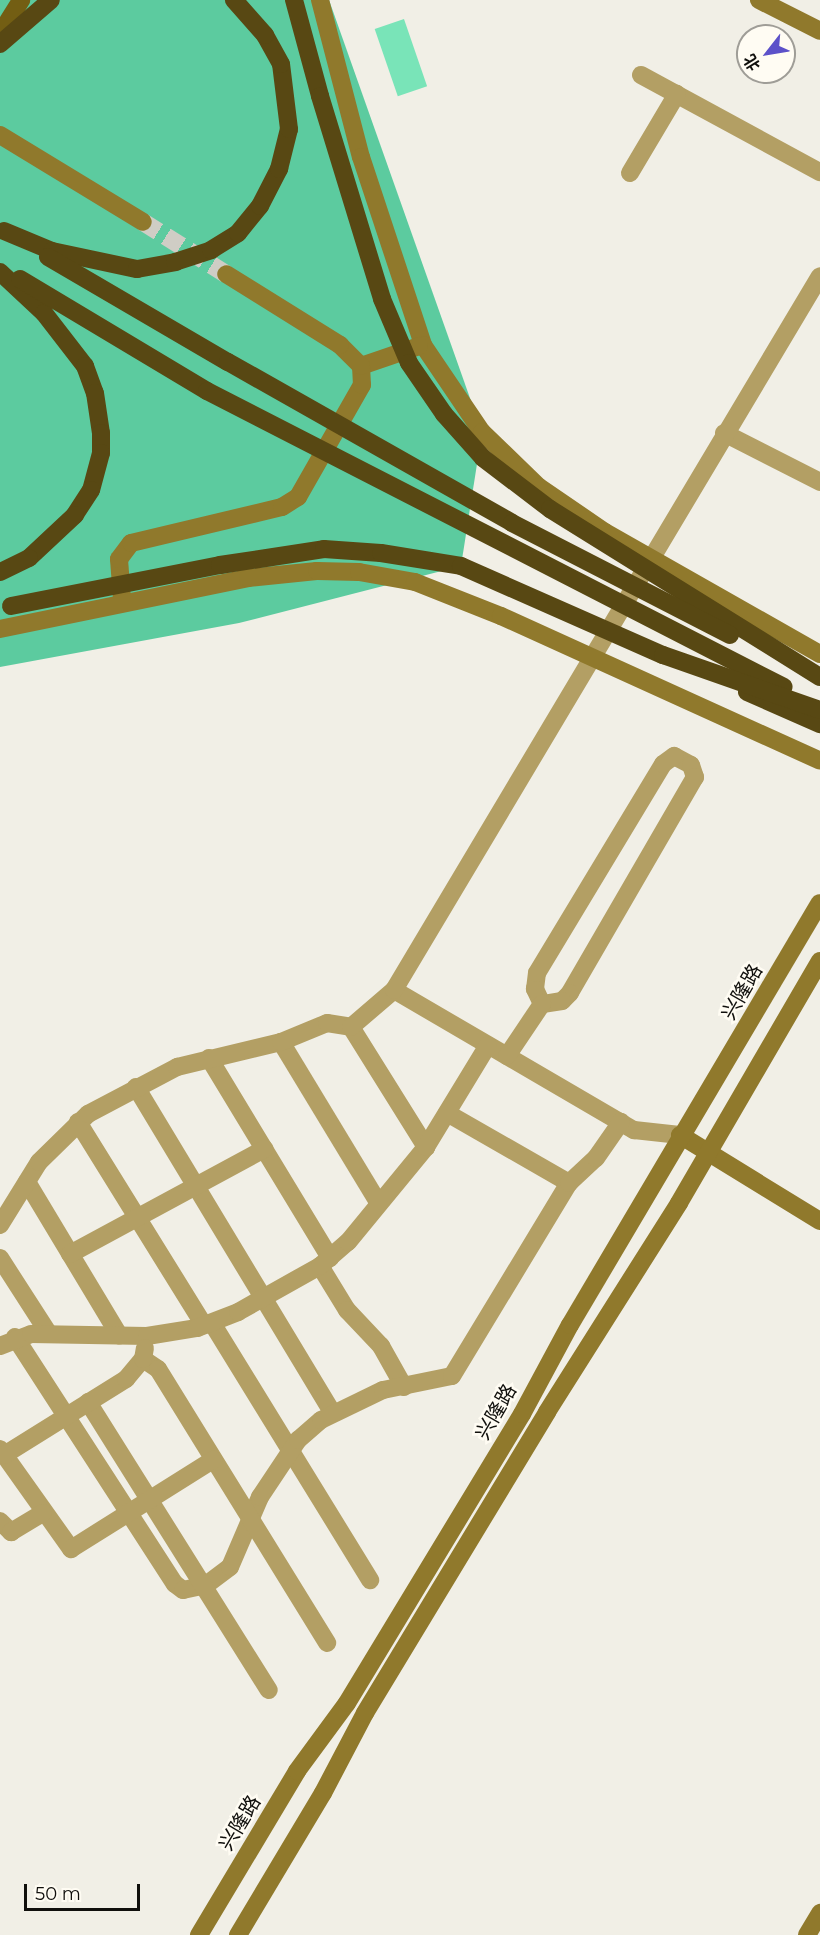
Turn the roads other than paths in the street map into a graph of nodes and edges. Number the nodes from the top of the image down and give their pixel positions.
1 (21, 0) edge
2 (51, 0) edge
3 (234, 0) edge
4 (294, 0) edge
5 (320, 0) edge
6 (759, 0) edge
7 (820, 31) edge
8 (0, 34) edge
9 (0, 44) edge
10 (641, 75) dead end
11 (677, 94) junction
12 (0, 135) edge
13 (820, 172) edge
14 (630, 173) dead end
15 (143, 222) tunnel mouth
16 (2, 230) edge
17 (0, 270) edge
18 (226, 274) tunnel mouth
19 (820, 276) edge
20 (423, 345) junction
21 (361, 366) junction
22 (724, 433) junction
23 (820, 482) edge
24 (619, 555) junction
25 (649, 558) junction
26 (0, 572) edge
27 (6, 607) edge
28 (122, 607) junction
29 (0, 630) edge
30 (820, 654) edge
31 (663, 655) junction
32 (593, 656) junction
33 (820, 662) edge
34 (820, 679) edge
35 (820, 705) edge
36 (820, 710) edge
37 (820, 724) edge
38 (820, 760) edge
39 (820, 903) edge
40 (820, 961) edge
41 (394, 990) junction
42 (542, 1004) junction
43 (351, 1027) junction
44 (281, 1042) junction
45 (488, 1045) junction
46 (507, 1056) junction
47 (209, 1058) junction
48 (136, 1087) junction
49 (447, 1113) junction
50 (78, 1122) junction
51 (621, 1122) junction
52 (682, 1136) junction
53 (426, 1147) junction
54 (264, 1149) junction
55 (709, 1152) junction
56 (27, 1182) junction
57 (569, 1184) junction
58 (195, 1185) junction
59 (379, 1204) junction
60 (138, 1219) junction
61 (820, 1221) edge
62 (0, 1225) edge
63 (70, 1254) junction
64 (0, 1258) edge
65 (325, 1262) junction
66 (262, 1299) junction
67 (208, 1324) junction
68 (49, 1334) junction
69 (119, 1335) junction
70 (147, 1336) junction
71 (8, 1342) edge
72 (143, 1359) junction
73 (404, 1387) junction
74 (88, 1402) junction
75 (332, 1412) junction
76 (65, 1417) junction
77 (290, 1450) junction
78 (2, 1452) edge
79 (213, 1460) junction
80 (151, 1500) junction
81 (43, 1513) junction
82 (129, 1514) junction
83 (248, 1517) junction
84 (0, 1521) edge
85 (370, 1580) dead end
86 (206, 1585) junction
87 (327, 1643) dead end
88 (269, 1690) dead end
89 (820, 1913) edge
90 (199, 1935) edge
91 (238, 1935) edge
92 (807, 1935) edge

1 - 8 main road
2 - 9 highway
3 - 16 highway
4 - 24 highway, bridge
5 - 20 main road
6 - 7 main road
10 - 11 street
11 - 13 street
11 - 14 street
12 - 15 main road
16 - 34 highway, bridge
17 - 26 highway
17 - 35 highway, bridge
18 - 21 main road
19 - 22 street
20 - 21 main road
20 - 25 main road
21 - 28 main road
22 - 23 street
22 - 25 street
24 - 33 highway, bridge
24 - 34 highway, bridge
25 - 30 main road
25 - 32 street
27 - 31 highway, bridge
28 - 29 main road
28 - 32 main road
31 - 36 highway, bridge
31 - 37 highway, bridge
32 - 38 main road
32 - 41 street
39 - 52 main road, 兴隆路
40 - 55 main road
41 - 43 street
41 - 45 street
42 - 42 street
42 - 46 street
43 - 44 street
43 - 53 street
44 - 47 street
44 - 59 street
45 - 46 street
45 - 49 street
46 - 51 street
47 - 48 street
47 - 54 street
48 - 50 street
48 - 58 street
49 - 53 street
49 - 57 street
50 - 56 street
50 - 60 street
51 - 52 street
51 - 57 street
52 - 55 main road
52 - 90 main road, 兴隆路
53 - 59 street
54 - 58 street
54 - 65 street
55 - 61 main road
55 - 91 main road
56 - 62 street
56 - 63 street
57 - 73 street
58 - 60 street
58 - 66 street
59 - 65 street
60 - 63 street
60 - 67 street
63 - 69 street
64 - 68 street
65 - 66 street
65 - 73 street
66 - 67 street
66 - 75 street
67 - 70 street
67 - 77 street
68 - 69 street
68 - 71 street
69 - 70 street
70 - 72 street
71 - 76 street
72 - 74 street
72 - 79 street
73 - 75 street
74 - 76 street
74 - 80 street
75 - 77 street
76 - 78 street
76 - 82 street
77 - 83 street
77 - 85 street
78 - 81 street
79 - 80 street
79 - 83 street
80 - 82 street
80 - 86 street
81 - 82 street
81 - 84 street
82 - 86 street
83 - 86 street
83 - 87 street
86 - 88 street
89 - 92 main road

